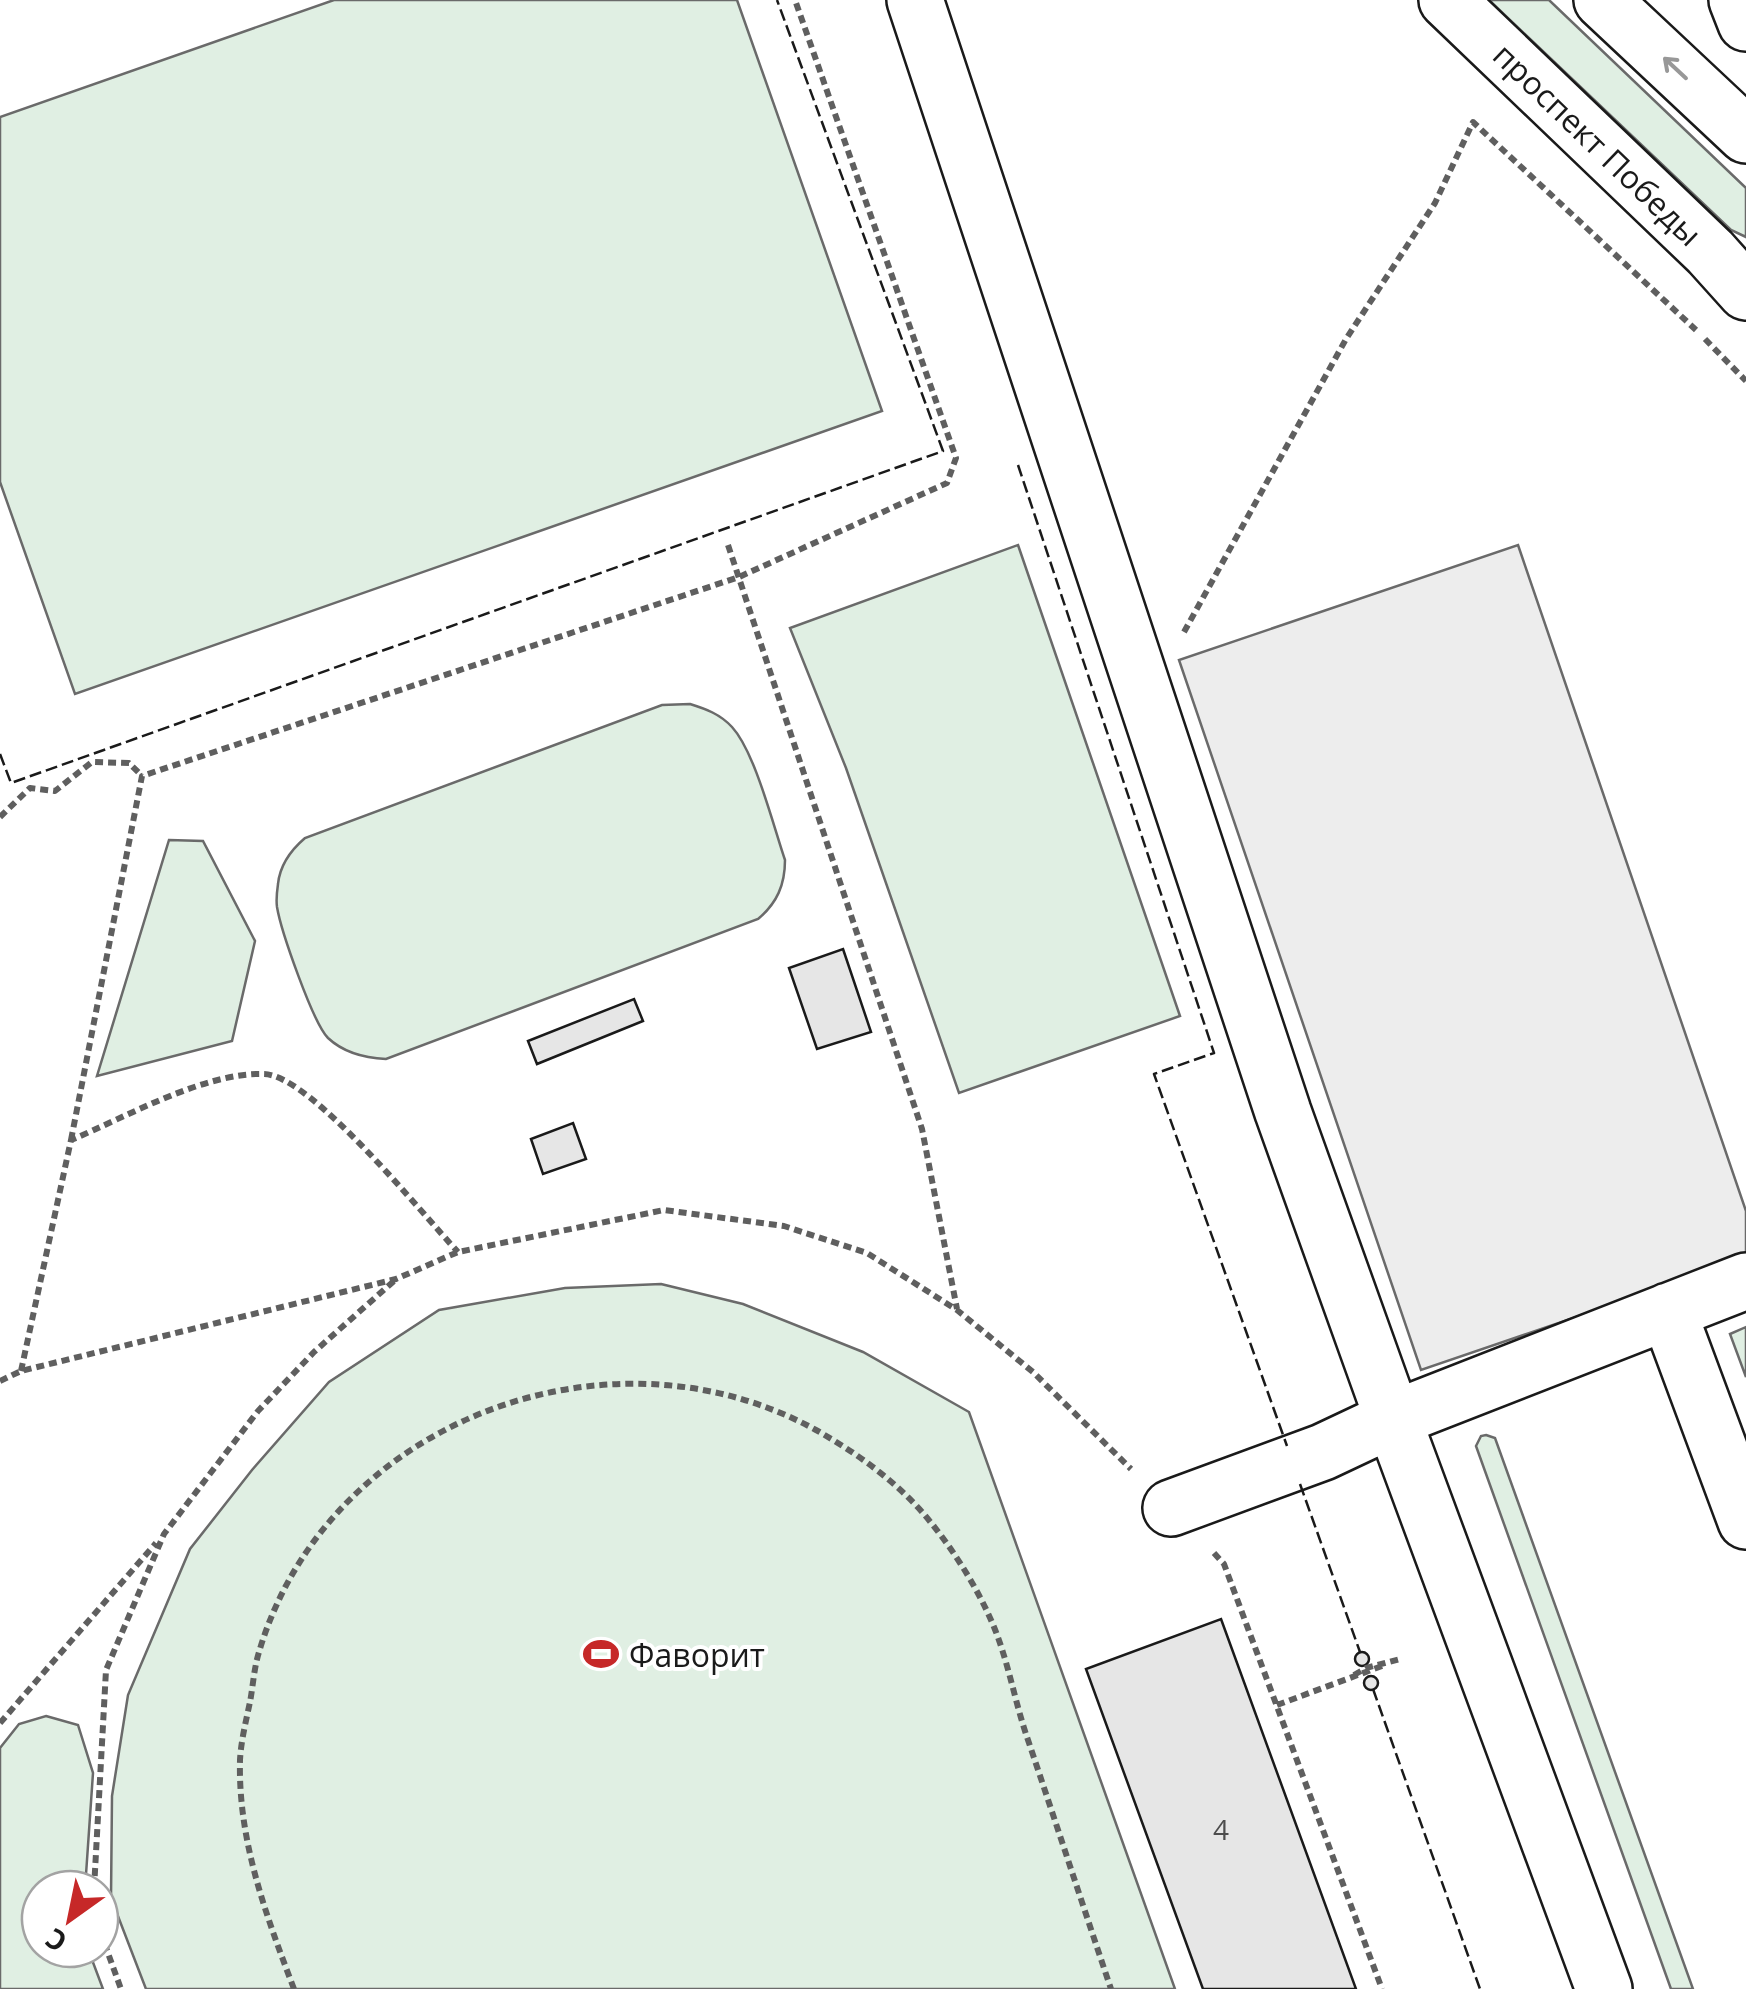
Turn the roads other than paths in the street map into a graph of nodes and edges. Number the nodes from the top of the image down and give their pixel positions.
1 (915, 0) edge
2 (1446, 0) edge
3 (1602, 0) edge
4 (1737, 0) edge
5 (1746, 23) edge
6 (1746, 135) edge
7 (1736, 272) edge
8 (1746, 1280) edge
9 (1668, 1311) junction
10 (1392, 1420) junction
11 (1171, 1508) road end
12 (1746, 1521) edge
13 (1604, 1989) edge

1 - 10 street
2 - 7 street, проспект Победы
6 -> 3 street
4 - 5 street
8 - 9 street
9 - 10 street
9 - 12 street
10 - 11 street
10 - 13 street

